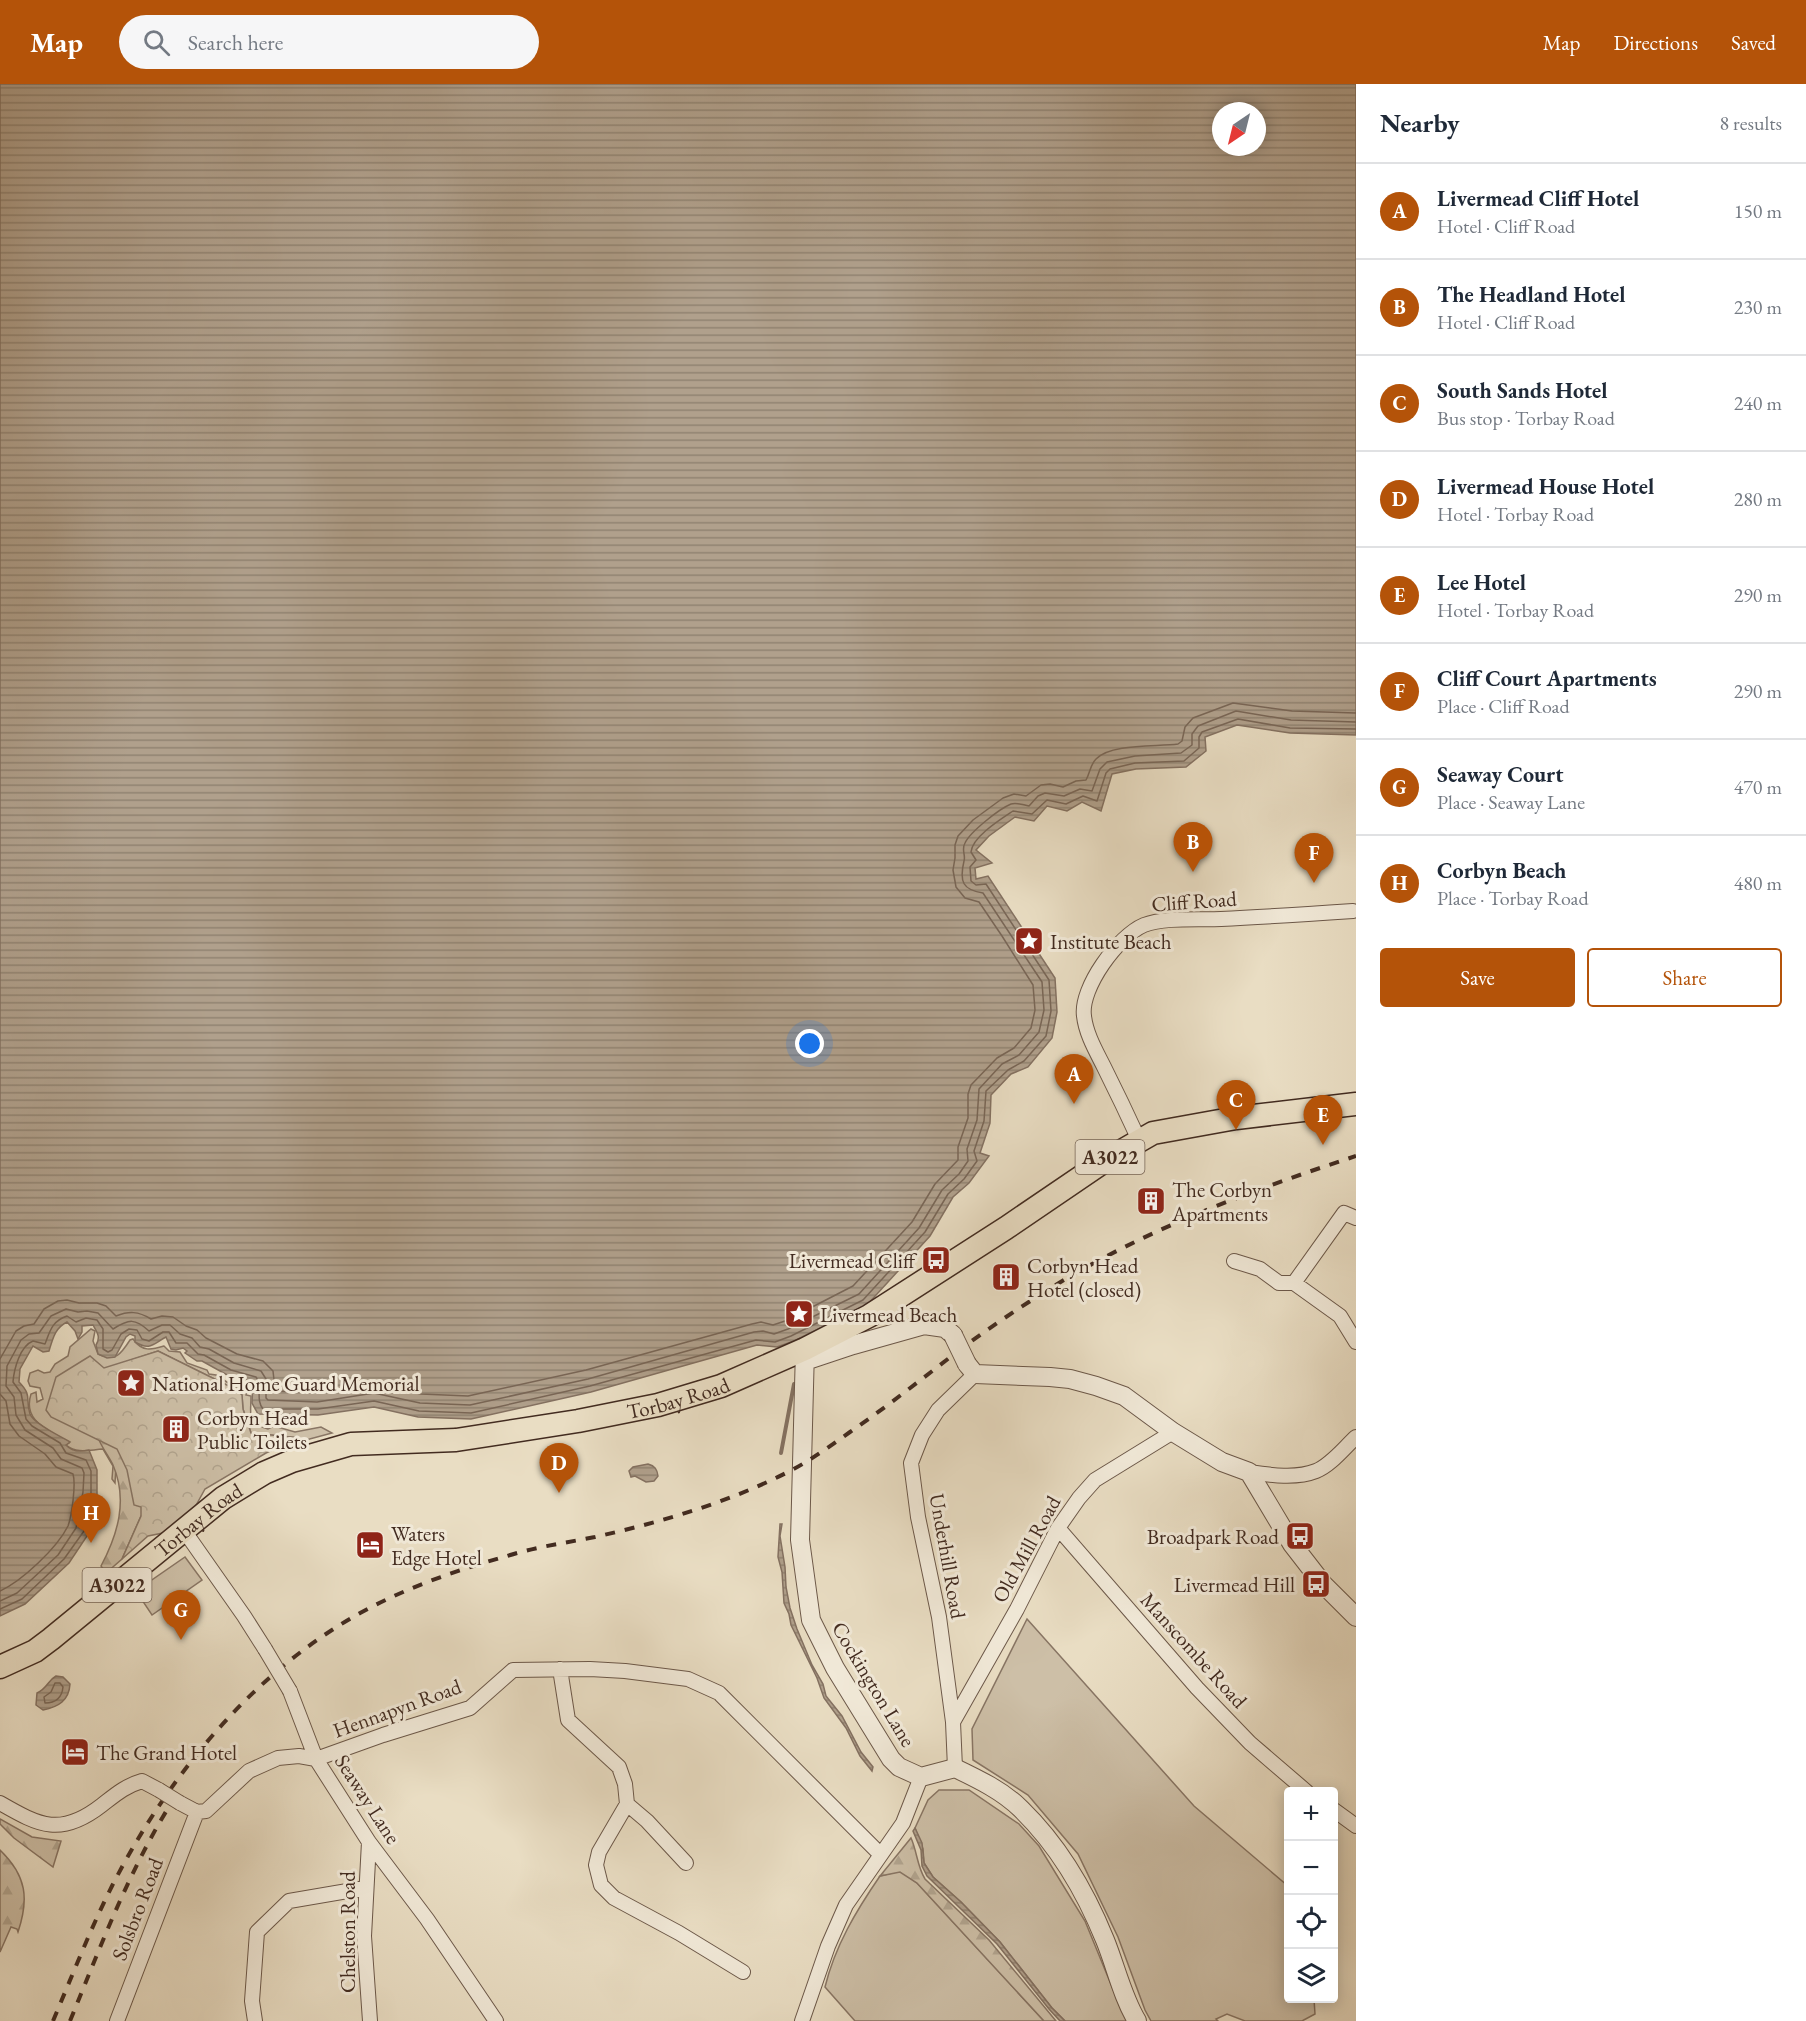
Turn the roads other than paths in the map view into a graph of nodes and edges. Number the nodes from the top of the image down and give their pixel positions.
1 (1353, 910) dead end
2 (1356, 1104) edge
3 (1139, 1140) junction
4 (1356, 1218) edge
5 (1234, 1262) dead end
6 (1294, 1283) junction
7 (1356, 1342) edge
8 (805, 1355) junction
9 (971, 1369) junction
10 (1173, 1432) junction
11 (1356, 1437) edge
12 (1249, 1472) junction
13 (1058, 1528) junction
14 (183, 1529) junction
15 (1356, 1617) edge
16 (0, 1667) edge
17 (560, 1669) junction
18 (953, 1722) junction
19 (316, 1759) junction
20 (955, 1768) junction
21 (921, 1778) junction
22 (1302, 1787) edge
23 (0, 1803) edge
24 (627, 1804) junction
25 (197, 1812) junction
26 (1338, 1813) edge
27 (1356, 1826) edge
28 (666, 1841) junction
29 (369, 1842) junction
30 (654, 1851) dead end
31 (880, 1854) junction
32 (686, 1863) dead end
33 (365, 1888) junction
34 (743, 1972) dead end
35 (117, 2021) edge
36 (255, 2021) edge
37 (370, 2021) edge
38 (496, 2021) edge
39 (802, 2021) edge
40 (1137, 2021) edge

1 - 3 street, Cliff Road
2 - 3 main road, Torbay Road / A3022
3 - 8 main road, Torbay Road / A3022
4 - 6 street
5 - 6 street
6 - 7 street
8 - 9 street, bridge
8 - 14 main road, Torbay Road / A3022
8 - 21 street, Cockington Lane
9 - 10 street
9 - 18 street, Underhill Road
10 - 12 street
10 - 13 street, Old Mill Road
11 - 12 street
12 - 15 street
13 - 18 street, Old Mill Road
13 - 22 street, Manscombe Road
14 - 16 main road, Torbay Road / A3022
14 - 19 street, Seaway Lane, bridge
17 - 19 street, Hennapyn Road
17 - 24 street
17 - 31 street, Hennapyn Road
18 - 20 street, Underhill Road
19 - 25 street, Hennapyn Road
19 - 29 street, Seaway Lane
20 - 21 street
20 - 40 street
21 - 31 street
23 - 25 street, bridge
24 - 28 street
24 - 34 street
25 - 35 street, Solsbro Road
26 - 27 street
28 - 30 street
28 - 32 street
29 - 33 street, Chelston Road
29 - 38 street, Seaway Lane
31 - 39 street
33 - 36 street
33 - 37 street, Chelston Road

